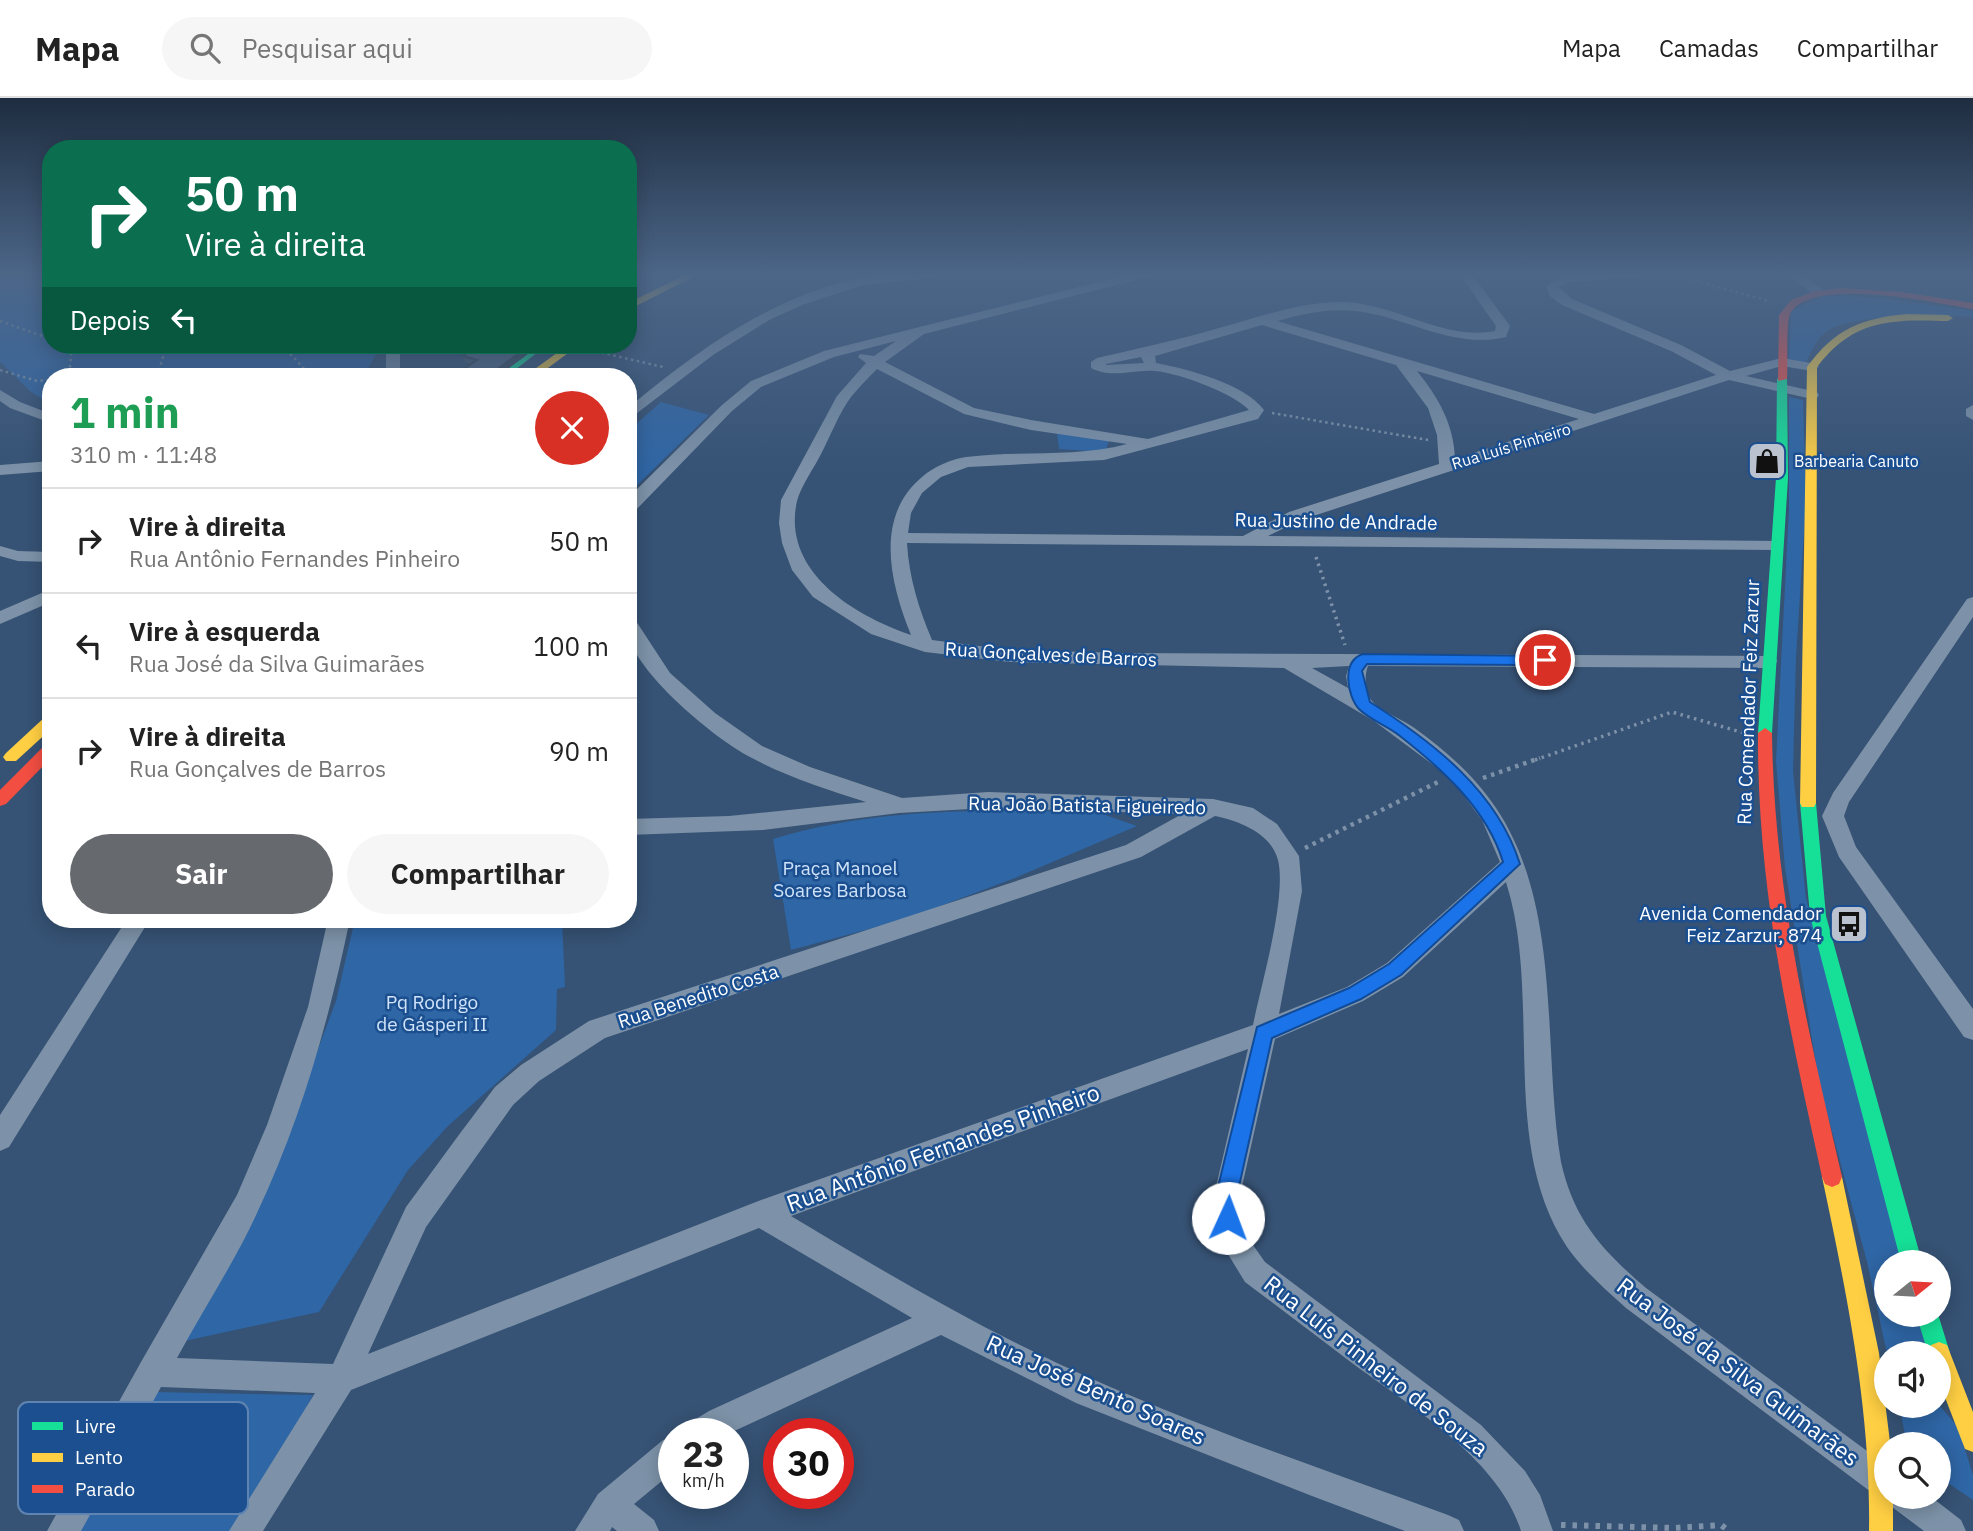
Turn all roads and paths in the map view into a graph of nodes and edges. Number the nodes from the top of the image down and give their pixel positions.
1 (726, 340) edge
2 (884, 340) edge
3 (907, 340) edge
4 (1194, 340) edge
5 (1329, 340) edge
6 (1657, 340) edge
7 (1782, 340) edge
8 (1830, 340) edge
9 (848, 349) junction
10 (1152, 351) junction
11 (290, 354) edge
12 (530, 354) edge
13 (561, 354) edge
14 (611, 354) edge
15 (1401, 361) junction
16 (1782, 362) junction
17 (874, 363) junction
18 (1812, 367) junction
19 (303, 368) edge
20 (511, 368) edge
21 (541, 368) edge
22 (1157, 368) junction
23 (0, 370) edge
24 (682, 371) junction
25 (11, 373) junction
26 (1728, 376) junction
27 (0, 379) edge
28 (42, 381) edge
29 (1782, 388) junction
30 (0, 394) edge
31 (1812, 395) junction
32 (637, 408) edge
33 (1973, 409) edge
34 (1257, 410) junction
35 (42, 416) edge
36 (1973, 416) edge
37 (1597, 420) junction
38 (1047, 428) junction
39 (1147, 443) junction
40 (1447, 443) junction
41 (1043, 457) junction
42 (1447, 465) junction
43 (42, 467) edge
44 (0, 470) edge
45 (637, 499) edge
46 (1295, 516) junction
47 (897, 538) junction
48 (1247, 540) junction
49 (1306, 542) junction
50 (1774, 545) junction
51 (0, 551) edge
52 (42, 557) edge
53 (42, 598) edge
54 (1973, 603) edge
55 (0, 618) edge
56 (637, 636) edge
57 (925, 646) junction
58 (1356, 659) junction
59 (1768, 661) junction
60 (1287, 662) junction
61 (1364, 705) junction
62 (42, 727) edge
63 (42, 729) edge
64 (1765, 740) junction
65 (0, 746) edge
66 (42, 757) edge
67 (0, 767) edge
68 (1461, 779) junction
69 (0, 800) edge
70 (902, 806) junction
71 (1213, 807) junction
72 (1808, 810) junction
73 (1833, 816) junction
74 (637, 827) edge
75 (1288, 856) junction
76 (1512, 864) junction
77 (133, 928) edge
78 (337, 928) edge
79 (1973, 1029) edge
80 (1264, 1032) junction
81 (0, 1139) edge
82 (761, 1214) junction
83 (1909, 1250) edge
84 (941, 1320) junction
85 (151, 1372) junction
86 (341, 1379) junction
87 (1951, 1384) edge
88 (134, 1402) edge
89 (729, 1418) edge
90 (1882, 1432) edge
91 (1973, 1441) edge
92 (658, 1464) edge
93 (1874, 1474) edge
94 (609, 1505) junction
95 (1886, 1509) edge
96 (1920, 1509) edge
97 (72, 1514) edge
98 (1536, 1528) edge
99 (63, 1531) edge
100 (245, 1531) edge
101 (591, 1531) edge
102 (643, 1531) edge
103 (1448, 1531) edge
104 (1729, 1531) edge
105 (1881, 1531) edge
106 (1950, 1531) edge

1 - 24 street
2 - 9 street
3 - 17 street, Rua Gonçalves de Barros
4 - 10 street
5 - 15 street
6 - 26 street
7 - 16 main road, Rua Comendador Feiz Zarzur
8 - 18 main road
9 - 17 street
9 - 45 street
10 - 22 street
10 - 22 street
11 - 19 path
12 - 20 main road
13 - 21 main road
14 - 24 path
15 - 37 street
15 - 40 street
16 - 18 street, Rua Luís Pinheiro
16 - 26 street, Rua Luís Pinheiro
16 - 29 main road, Rua Comendador Feiz Zarzur
17 - 38 street
17 - 57 street, Rua Gonçalves de Barros
18 - 31 main road
22 - 34 street
23 - 25 path
24 - 32 street
25 - 27 path
25 - 28 path
26 - 29 street
26 - 37 street, Rua Luís Pinheiro
29 - 31 street
29 - 50 main road, Rua Comendador Feiz Zarzur
30 - 35 street
31 - 72 main road
33 - 36 street
34 - 39 street
34 - 40 path
37 - 42 street, Rua Luís Pinheiro
38 - 39 street
38 - 41 street
39 - 41 street
40 - 42 street
41 - 47 street
42 - 46 street, Rua Luís Pinheiro
43 - 44 street
46 - 48 street, Rua Luís Pinheiro
46 - 49 street
47 - 48 street, Rua Justino de Andrade
47 - 57 street
48 - 49 street, Rua Justino de Andrade
49 - 50 street, Rua Justino de Andrade
49 - 58 path
50 - 59 main road, Rua Comendador Feiz Zarzur
51 - 52 street
53 - 55 street
54 - 73 street
56 - 70 street, Rua João Batista Figueiredo
57 - 60 street, Rua Gonçalves de Barros
58 - 59 street, Rua Gonçalves de Barros
58 - 60 street, Rua Gonçalves de Barros
58 - 61 street
59 - 64 main road, Rua Comendador Feiz Zarzur
60 - 61 street, Rua José da Silva Guimarães
61 - 68 street, Rua José da Silva Guimarães
62 - 65 street
63 - 67 main road
64 - 68 path
64 - 90 main road, Rua Comendador Feiz Zarzur
66 - 69 main road
68 - 75 path
68 - 76 street, Rua José da Silva Guimarães
70 - 71 street, Rua João Batista Figueiredo
70 - 74 street
71 - 75 street, Rua João Batista Figueiredo
71 - 86 street, Rua Benedito Costa
72 - 73 street
72 - 83 main road
73 - 79 street
75 - 80 street
76 - 80 street, Rua Antônio Fernandes Pinheiro
76 - 93 street, Rua José da Silva Guimarães
77 - 81 street
78 - 85 street
80 - 82 street, Rua Antônio Fernandes Pinheiro
80 - 98 street, Rua Luís Pinheiro de Souza
82 - 84 street, Rua José Bento Soares
82 - 86 street, Rua Antônio Fernandes Pinheiro
84 - 89 street
84 - 103 street, Rua José Bento Soares
85 - 86 street, Rua Antônio Fernandes Pinheiro
85 - 88 street
86 - 100 street
87 - 91 main road
92 - 94 street
94 - 101 street
94 - 102 street
95 - 105 main road, Rua Comendador Feiz Zarzur
96 - 106 street, Rua José da Silva Guimarães
97 - 99 street
98 - 104 path

